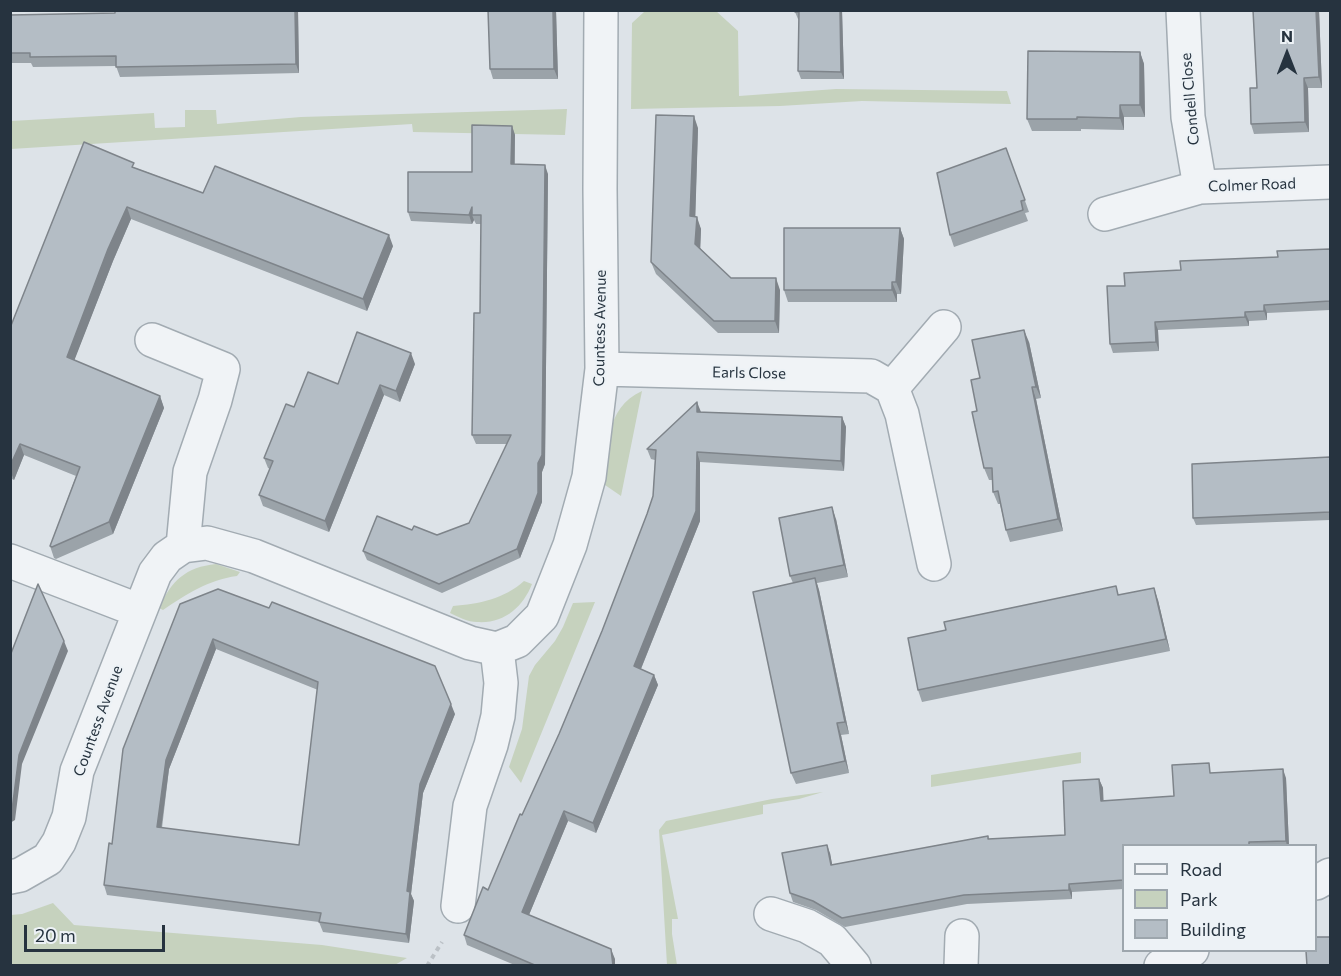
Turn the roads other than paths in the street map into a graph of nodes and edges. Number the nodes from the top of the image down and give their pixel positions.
1 (602, 10) edge
2 (1183, 10) edge
3 (1330, 182) edge
4 (1200, 187) junction
5 (1105, 214) dead end
6 (944, 327) dead end
7 (152, 340) dead end
8 (602, 369) junction
9 (892, 388) junction
10 (183, 546) junction
11 (10, 561) edge
12 (934, 564) dead end
13 (140, 611) junction
14 (497, 649) junction
15 (1330, 874) edge
16 (10, 877) edge
17 (1317, 882) edge
18 (458, 906) dead end
19 (771, 914) dead end
20 (1190, 952) edge
21 (854, 966) edge
22 (1161, 966) edge

1 - 8 street, Countess Avenue
2 - 4 street, Condell Close
3 - 4 street, Colmer Road
4 - 5 street, Colmer Road
6 - 9 street
7 - 10 street
8 - 9 street, Earls Close
8 - 14 street, Countess Avenue
9 - 12 street
10 - 13 street, Countess Avenue
10 - 14 street
11 - 13 street
13 - 16 street, Countess Avenue
14 - 18 street
15 - 17 street
19 - 21 street
20 - 22 street

